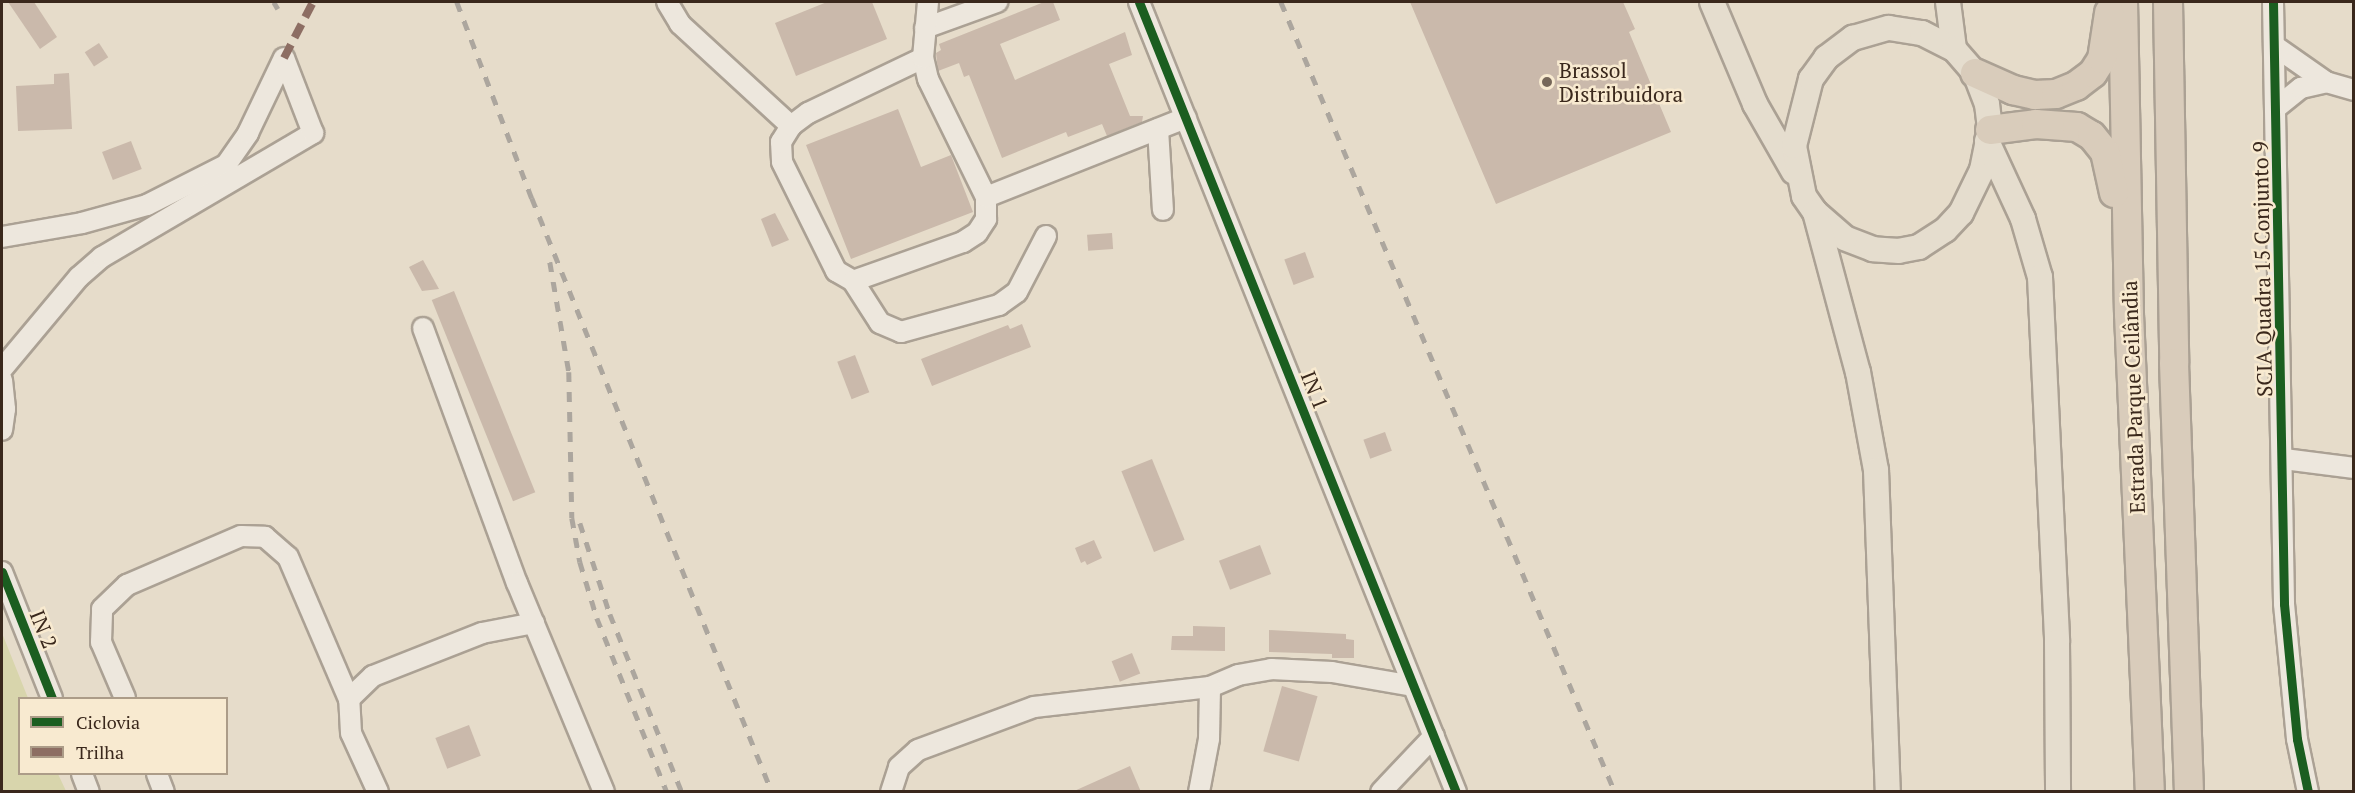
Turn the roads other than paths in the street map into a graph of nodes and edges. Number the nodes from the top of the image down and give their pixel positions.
1 (667, 2) edge
2 (928, 2) edge
3 (997, 2) edge
4 (1139, 2) edge
5 (1712, 2) edge
6 (1948, 2) edge
7 (2110, 2) edge
8 (2123, 2) edge
9 (2168, 2) edge
10 (2273, 2) edge
11 (925, 28) junction
12 (2276, 47) junction
13 (1954, 48) junction
14 (923, 58) junction
15 (1975, 73) junction
16 (2326, 82) junction
17 (2354, 90) edge
18 (2276, 108) junction
19 (1186, 118) junction
20 (791, 126) junction
21 (1158, 129) junction
22 (1989, 136) junction
23 (1799, 181) junction
24 (986, 197) junction
25 (1163, 210) dead end
26 (1815, 212) junction
27 (1046, 236) dead end
28 (2, 237) edge
29 (853, 281) junction
30 (2129, 314) junction
31 (423, 328) dead end
32 (2, 369) edge
33 (2, 380) edge
34 (2, 430) edge
35 (2284, 459) junction
36 (2354, 468) edge
37 (2, 572) edge
38 (534, 623) junction
39 (1413, 686) junction
40 (1210, 687) junction
41 (51, 697) edge
42 (124, 697) edge
43 (349, 699) junction
44 (1434, 736) junction
45 (82, 775) edge
46 (156, 775) edge
47 (89, 792) edge
48 (164, 792) edge
49 (378, 792) edge
50 (604, 792) edge
51 (891, 792) edge
52 (1199, 792) edge
53 (1381, 792) edge
54 (1456, 792) edge
55 (1888, 792) edge
56 (2058, 792) edge
57 (2150, 792) edge
58 (2189, 792) edge
59 (2308, 792) edge

1 - 20 street
2 - 11 street
3 - 11 street
4 - 19 street, IN 1
5 - 23 main road
6 - 13 main road
7 - 15 highway
8 - 30 highway, Estrada Parque Ceilândia
9 - 58 highway, Estrada Parque Ceilândia
10 - 12 street, SCIA Quadra 15 Conjunto 9
11 - 14 street
12 - 16 street
12 - 18 street, SCIA Quadra 15 Conjunto 9
13 - 15 main road
13 - 23 main road
14 - 20 street
14 - 24 street
15 - 22 main road
16 - 17 street
16 - 18 street
18 - 35 street, SCIA Quadra 15 Conjunto 9
19 - 21 street
19 - 39 street, IN 1
20 - 29 street
21 - 24 street
21 - 25 street
22 - 26 main road
22 - 30 highway
22 - 56 main road
23 - 26 main road
24 - 29 street
26 - 55 main road
27 - 29 street
28 - 32 street
30 - 57 highway, Estrada Parque Ceilândia
31 - 38 street
33 - 34 street
35 - 36 street
35 - 59 street, SCIA Quadra 15 Conjunto 9
37 - 41 street, IN 2
38 - 43 street
38 - 50 street
39 - 40 street
39 - 44 street, IN 1
40 - 51 street
40 - 52 street
42 - 43 street
43 - 49 street
44 - 53 street
44 - 54 street, IN 1
45 - 47 street
46 - 48 street

